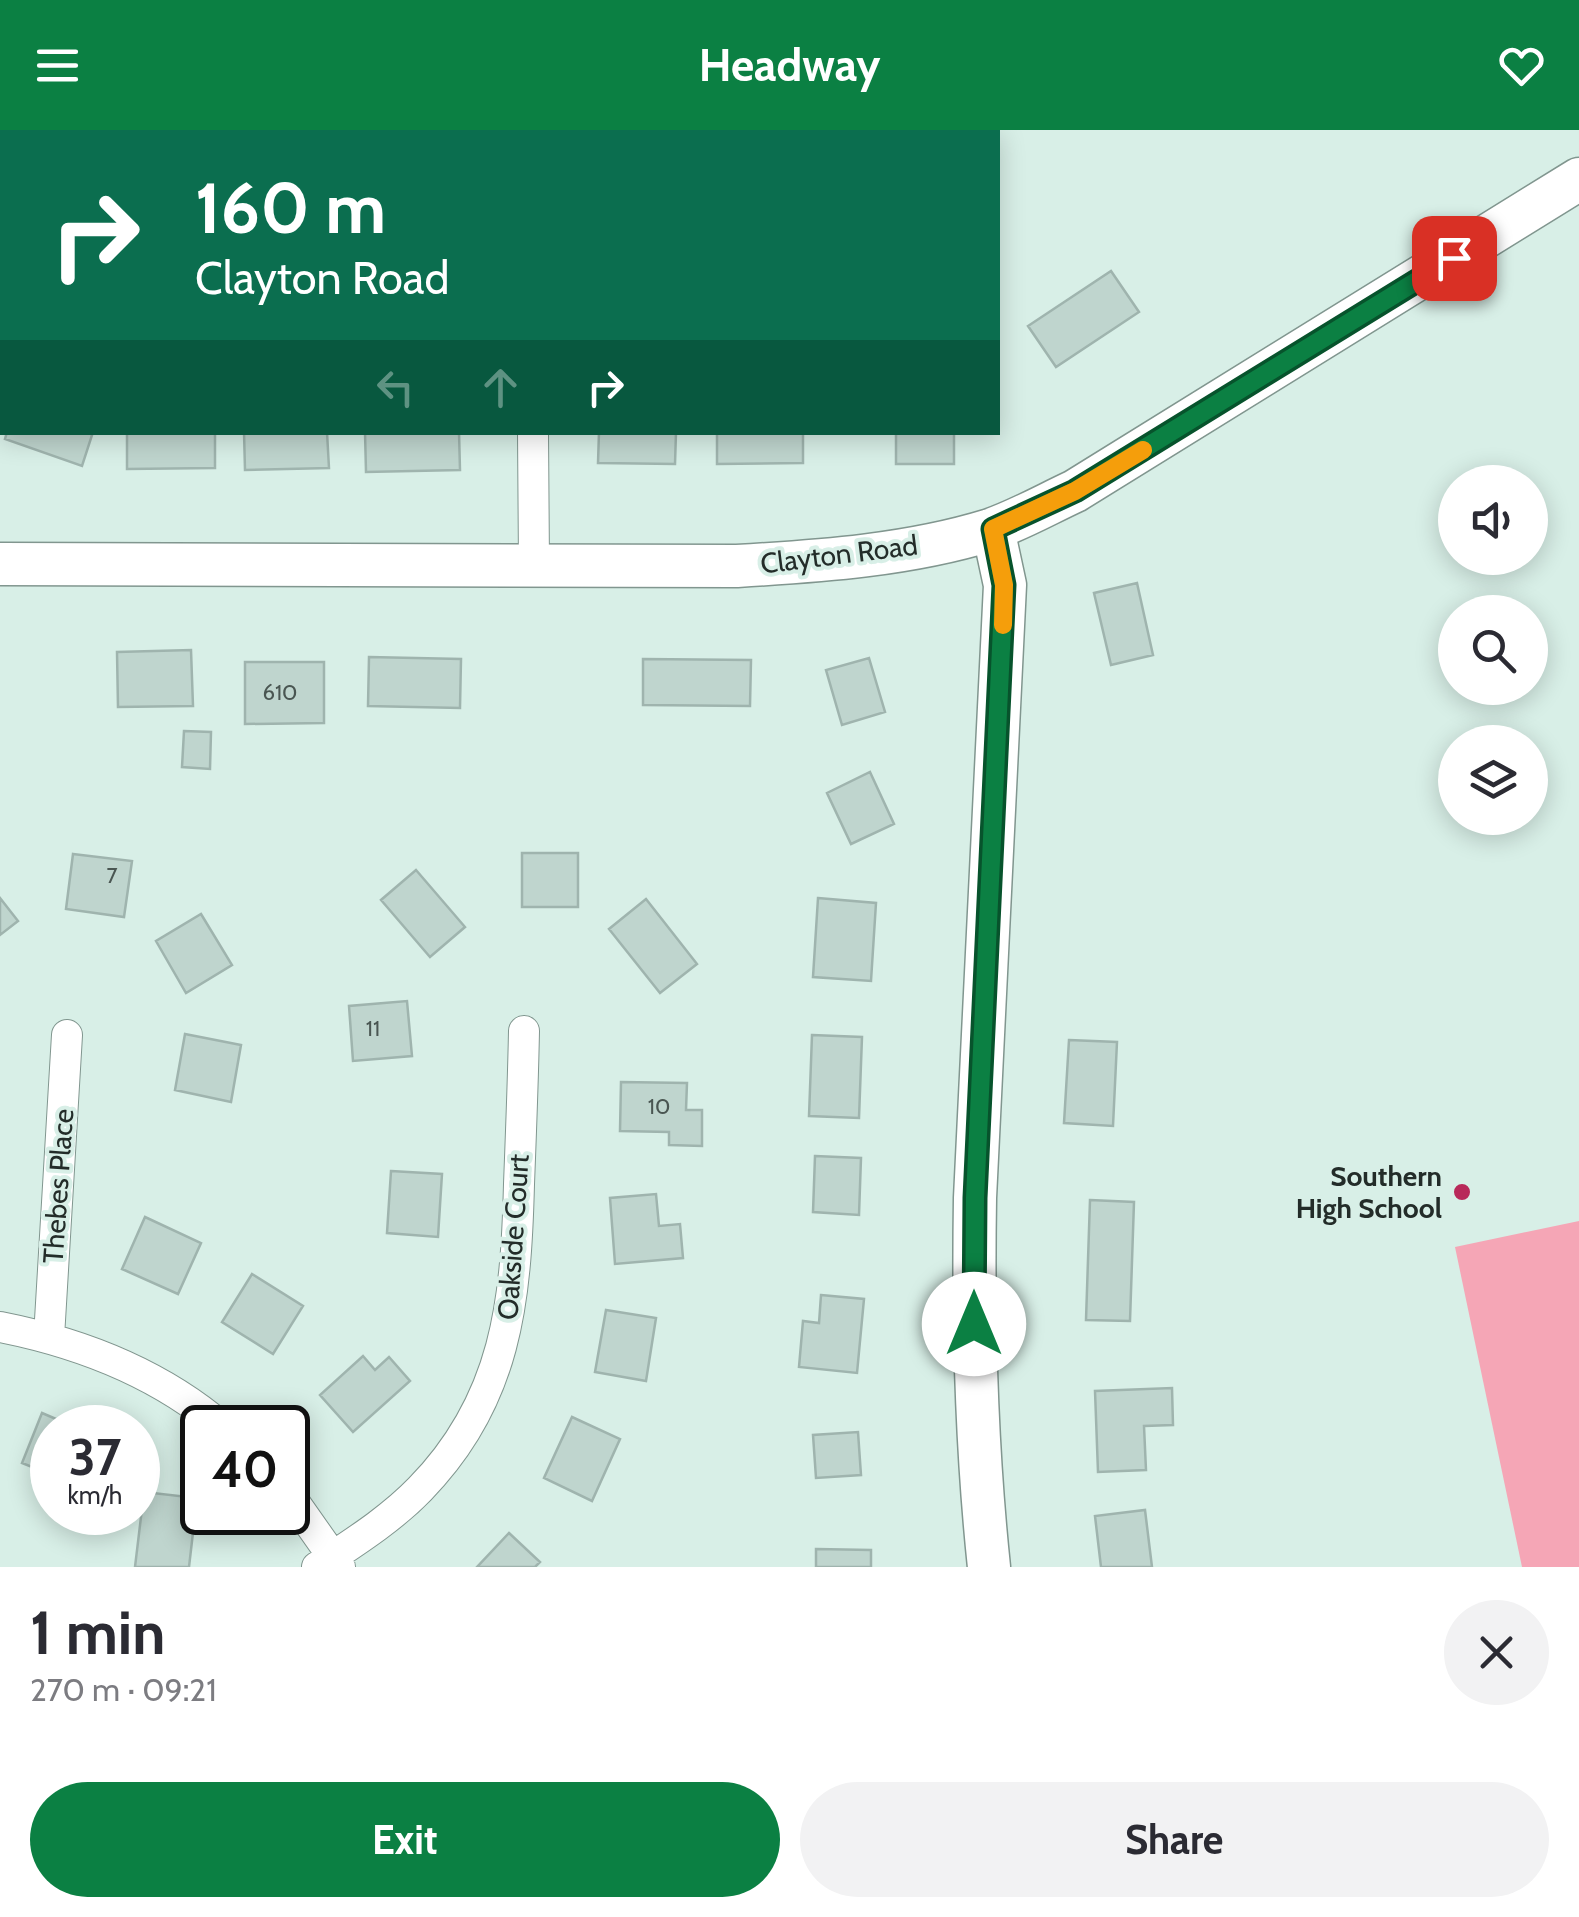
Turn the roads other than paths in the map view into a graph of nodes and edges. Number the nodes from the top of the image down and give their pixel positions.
1 (1579, 180) edge
2 (534, 435) edge
3 (993, 529) junction
4 (0, 564) edge
5 (534, 565) junction
6 (524, 1031) dead end
7 (68, 1035) dead end
8 (0, 1327) edge
9 (48, 1336) junction
10 (192, 1405) edge
11 (310, 1530) edge
12 (330, 1563) edge
13 (988, 1567) edge

1 - 3 street, Clayton Road
2 - 5 street
3 - 5 street, Clayton Road
3 - 13 street
4 - 5 street, Clayton Road
6 - 12 street, Oakside Court
7 - 9 street, Thebes Place
8 - 9 street
9 - 10 street
11 - 12 street

